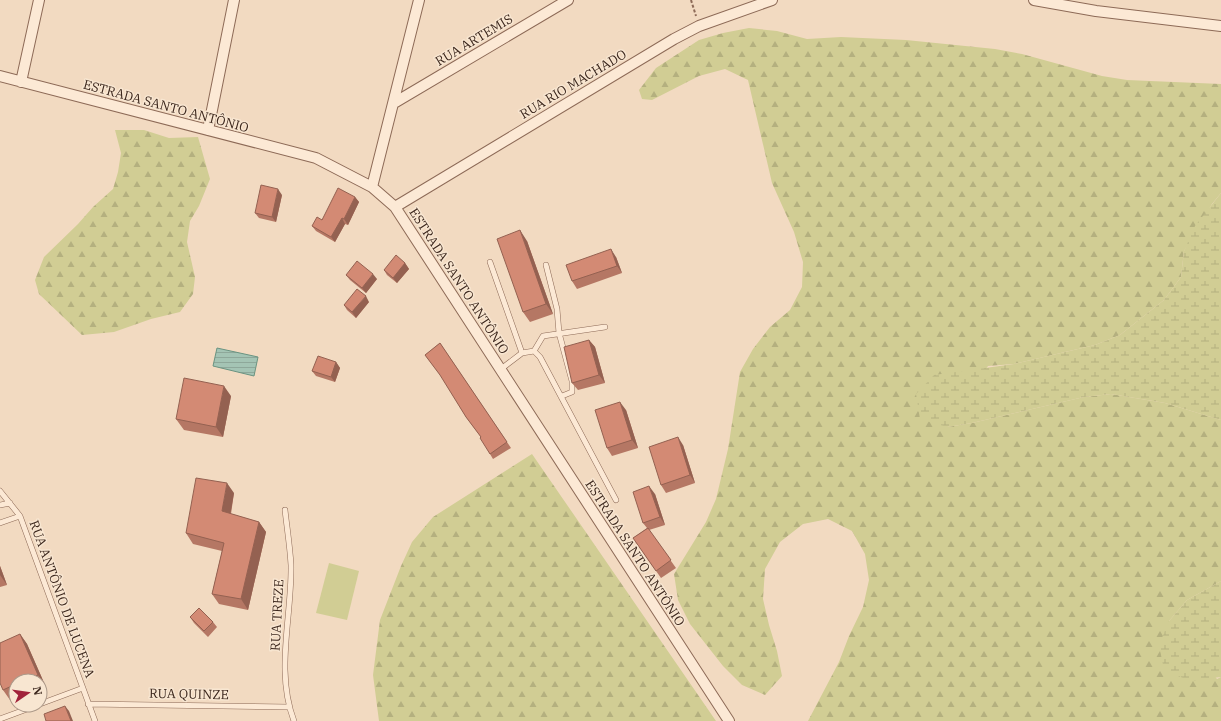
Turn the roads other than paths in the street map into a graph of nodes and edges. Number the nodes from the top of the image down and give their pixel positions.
1 (39, 0) edge
2 (234, 0) edge
3 (419, 0) edge
4 (568, 0) edge
5 (772, 0) edge
6 (1034, 0) edge
7 (1221, 26) edge
8 (0, 76) edge
9 (21, 82) junction
10 (394, 102) junction
11 (208, 130) junction
12 (372, 187) junction
13 (395, 207) junction
14 (490, 262) dead end
15 (546, 265) dead end
16 (605, 327) dead end
17 (559, 333) junction
18 (534, 351) junction
19 (522, 353) junction
20 (501, 369) junction
21 (562, 396) junction
22 (0, 491) edge
23 (616, 500) dead end
24 (10, 504) junction
25 (0, 505) edge
26 (285, 510) dead end
27 (20, 516) junction
28 (0, 523) edge
29 (83, 688) junction
30 (48, 702) edge
31 (88, 704) junction
32 (288, 707) junction
33 (17, 713) edge
34 (0, 719) edge
35 (95, 721) edge
36 (294, 721) edge
37 (729, 721) edge

1 - 9 street
2 - 11 street
3 - 10 street
4 - 10 street, RUA ARTEMIS
5 - 13 street, RUA RIO MACHADO
6 - 7 street
8 - 9 street, ESTRADA SANTO ANTÔNIO
9 - 11 street, ESTRADA SANTO ANTÔNIO
10 - 12 street
11 - 12 street, ESTRADA SANTO ANTÔNIO
12 - 13 street, ESTRADA SANTO ANTÔNIO
13 - 20 street, ESTRADA SANTO ANTÔNIO
14 - 19 lane
15 - 17 lane
16 - 17 lane
17 - 18 lane
17 - 21 lane
18 - 19 lane
18 - 21 lane
19 - 20 lane
20 - 37 street, ESTRADA SANTO ANTÔNIO
21 - 23 lane
22 - 24 lane, RUA ANTÔNIO DE LUCENA
24 - 25 lane
24 - 27 lane, RUA ANTÔNIO DE LUCENA
26 - 32 lane, RUA TREZE
27 - 28 lane
27 - 29 lane, RUA ANTÔNIO DE LUCENA
29 - 30 lane
29 - 31 lane, RUA ANTÔNIO DE LUCENA
31 - 32 lane, RUA QUINZE
31 - 35 lane, RUA ANTÔNIO DE LUCENA
32 - 36 lane, RUA TREZE
33 - 34 lane

